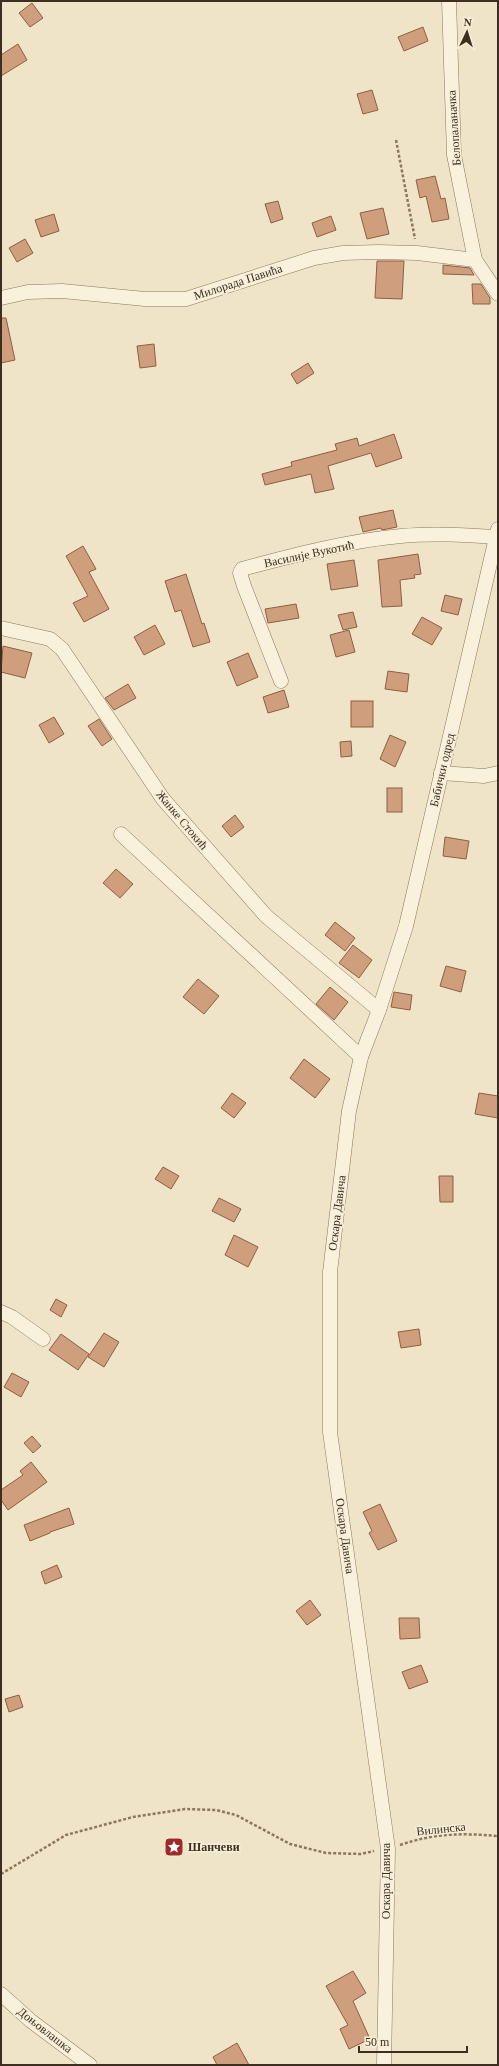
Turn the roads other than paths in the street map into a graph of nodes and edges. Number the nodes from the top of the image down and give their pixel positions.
1 (449, 1) edge
2 (474, 260) junction
3 (498, 294) edge
4 (1, 298) edge
5 (497, 533) edge
6 (1, 628) edge
7 (281, 681) dead end
8 (441, 773) junction
9 (498, 773) edge
10 (121, 834) dead end
11 (379, 1010) junction
12 (361, 1058) junction
13 (1, 1312) edge
14 (43, 1339) dead end
15 (1, 1994) edge
16 (90, 2065) edge
17 (384, 2065) edge

1 - 2 street, Белопаланачка
2 - 3 street, Белопаланачка
2 - 4 street, Милорада Павића
5 - 7 street, Василије Вукотић
5 - 8 street, Бабички одред
6 - 11 street, Жанке Стокић
8 - 9 street
8 - 11 street, Бабички одред
10 - 12 street
11 - 12 street, Оскара Давича
12 - 17 street, Оскара Давича
13 - 14 street
15 - 16 street, Доњовлашка

